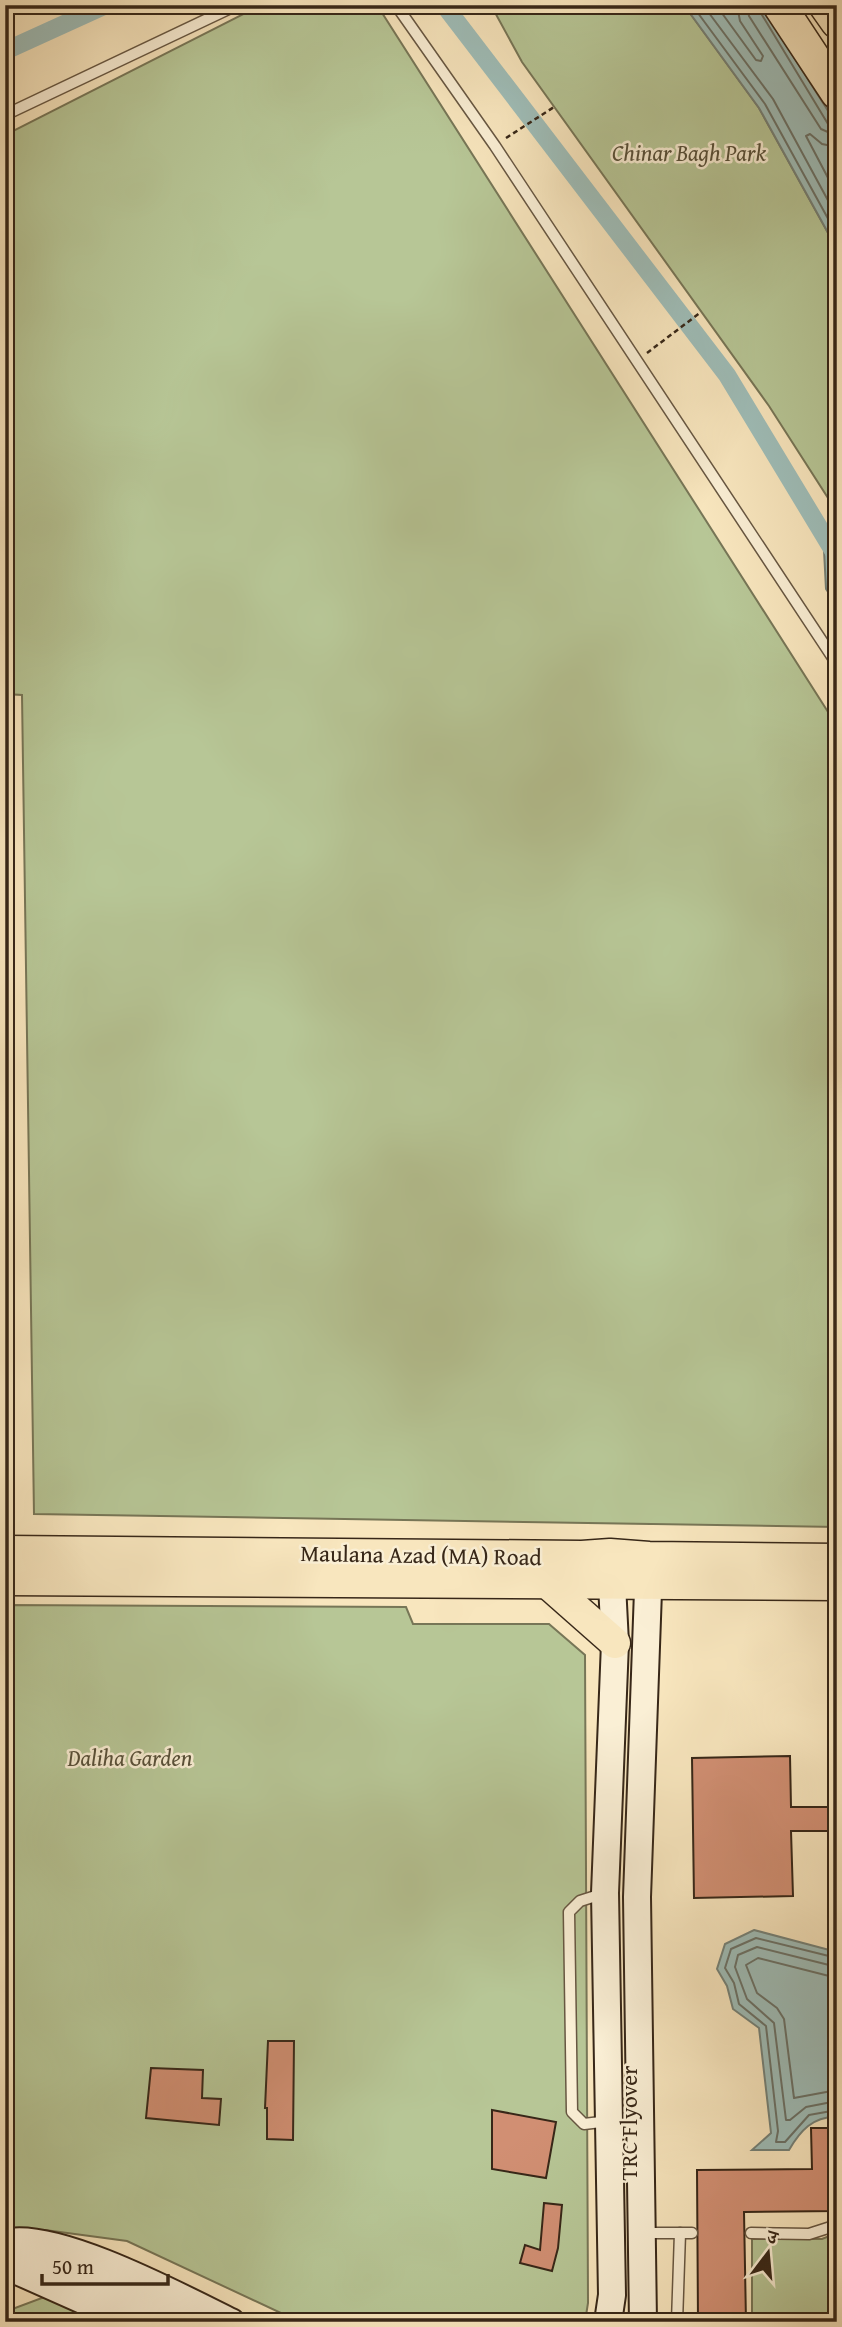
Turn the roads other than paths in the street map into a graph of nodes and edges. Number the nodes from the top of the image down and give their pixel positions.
1 (237, 5) edge
2 (396, 5) edge
3 (779, 5) edge
4 (825, 5) edge
5 (837, 22) edge
6 (837, 93) edge
7 (5, 115) edge
8 (837, 664) edge
9 (5, 1551) edge
10 (837, 1559) edge
11 (612, 1568) junction
12 (649, 1570) junction
13 (5, 1580) edge
14 (547, 1583) junction
15 (837, 1585) edge
16 (615, 1643) junction
17 (605, 1896) junction
18 (637, 1898) junction
19 (623, 1935) junction
20 (610, 2121) junction
21 (837, 2225) edge
22 (643, 2233) junction
23 (680, 2233) junction
24 (692, 2233) dead end
25 (751, 2233) dead end
26 (9, 2254) edge
27 (132, 2322) edge
28 (177, 2322) edge
29 (231, 2322) edge
30 (608, 2322) edge
31 (628, 2322) edge
32 (643, 2322) edge
33 (677, 2322) edge

1 - 7 lane
2 - 8 lane
3 - 6 highway
4 - 5 highway
9 - 11 main road, Maulana Azad (MA) Road
10 - 12 main road, Maulana Azad (MA) Road
11 - 12 main road, Maulana Azad (MA) Road
11 - 14 main road, Maulana Azad (MA) Road
11 - 16 main road
12 - 15 main road, Maulana Azad (MA) Road
12 - 18 main road
13 - 14 main road, Maulana Azad (MA) Road
14 - 16 main road
16 - 17 main road
17 - 19 main road
17 - 20 main road
17 - 20 lane
18 - 19 main road
18 - 22 main road
19 - 31 main road, TRC Flyover
20 - 30 main road
21 - 25 lane
22 - 23 lane
22 - 32 main road
23 - 24 lane
23 - 33 lane
26 - 27 main road
26 - 28 main road
26 - 29 main road

